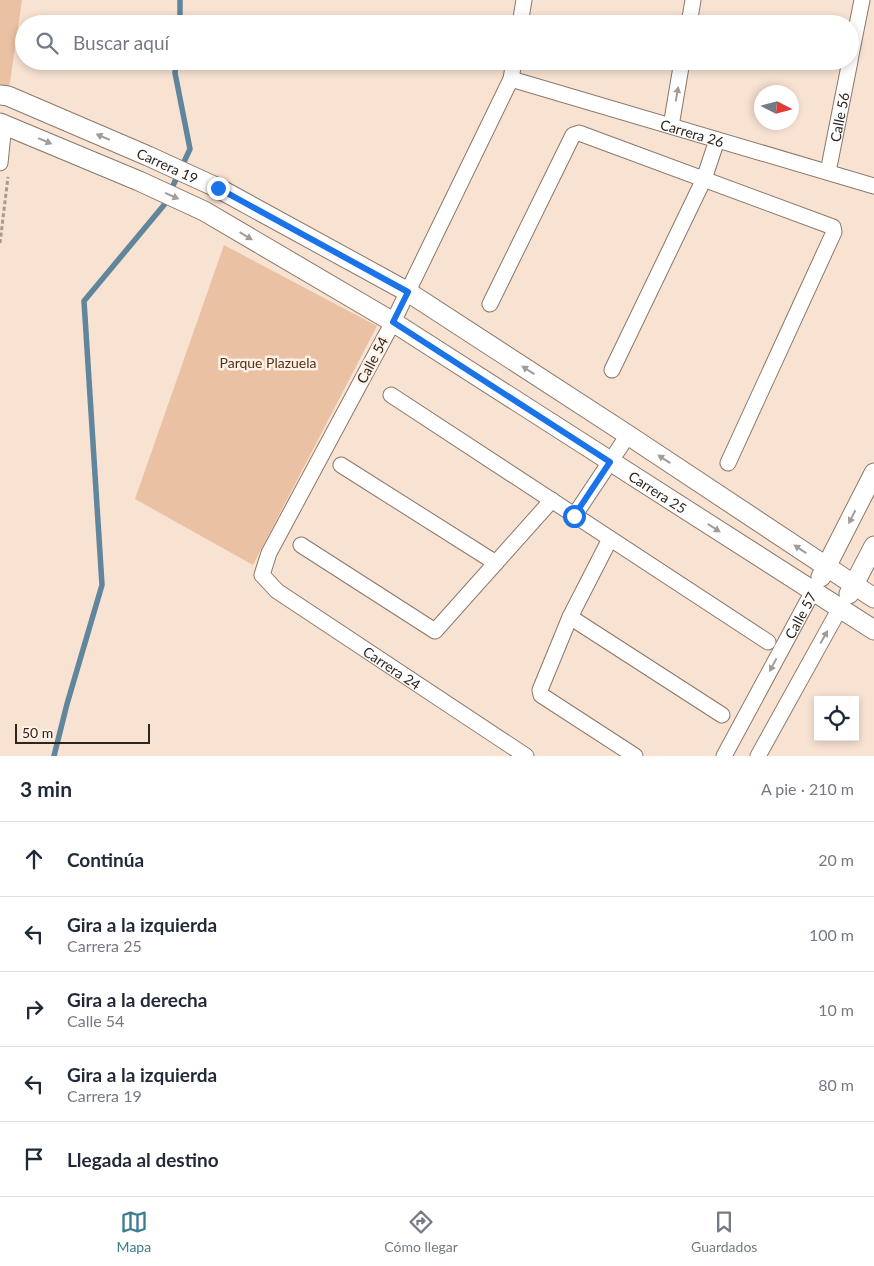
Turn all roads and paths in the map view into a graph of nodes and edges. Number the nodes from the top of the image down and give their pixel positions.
1 (524, 0) edge
2 (693, 0) edge
3 (862, 0) edge
4 (522, 15) edge
5 (690, 15) edge
6 (859, 15) edge
7 (512, 70) edge
8 (680, 70) edge
9 (848, 70) edge
10 (511, 79) junction
11 (0, 95) edge
12 (2, 123) edge
13 (671, 126) junction
14 (718, 140) junction
15 (4, 170) edge
16 (828, 172) junction
17 (704, 179) junction
18 (874, 186) edge
19 (0, 243) edge
20 (408, 292) junction
21 (490, 304) dead end
22 (393, 322) junction
23 (612, 370) dead end
24 (391, 396) dead end
25 (628, 435) junction
26 (610, 462) junction
27 (728, 463) dead end
28 (341, 465) dead end
29 (874, 473) edge
30 (552, 500) junction
31 (574, 516) junction
32 (610, 539) junction
33 (301, 545) dead end
34 (874, 546) edge
35 (496, 563) junction
36 (826, 566) junction
37 (262, 575) joint
38 (855, 585) junction
39 (813, 591) junction
40 (874, 598) edge
41 (840, 608) junction
42 (570, 617) junction
43 (874, 630) edge
44 (768, 642) dead end
45 (722, 715) dead end
46 (526, 756) edge
47 (635, 756) edge
48 (724, 756) edge
49 (758, 756) edge

1 - 4 street
2 - 5 street
3 - 6 street, Calle 56
7 - 10 street, Calle 54
13 -> 8 street
9 - 16 street, Calle 56
10 - 13 street, Carrera 26
10 - 20 street, Calle 54
20 -> 11 street, Carrera 19
12 - 15 street
12 -> 22 street, Carrera 19
13 - 14 street, Carrera 26
14 - 16 street, Carrera 26
14 - 17 street
15 - 19 path
16 - 18 street, Carrera 26
17 - 21 street
17 - 23 street
17 - 27 street
20 - 22 street, Calle 54
25 -> 20 street
22 - 26 street, Carrera 25
22 - 37 street, Calle 54
24 - 30 street
25 - 26 street
36 -> 25 street
26 - 31 street
26 -> 39 street, Carrera 25
28 - 35 street
29 -> 36 street, Calle 57
30 - 31 street
30 - 35 street
31 - 32 street
32 - 42 street
32 - 44 street
33 - 35 street
34 - 38 street
36 - 38 street
36 - 39 street, Calle 57
37 - 46 street, Carrera 24
38 - 40 street
38 - 41 street
39 - 41 street, Carrera 25
39 -> 48 street, Calle 57
41 - 43 street, Carrera 25
49 -> 41 street
42 - 45 street
42 - 47 street

